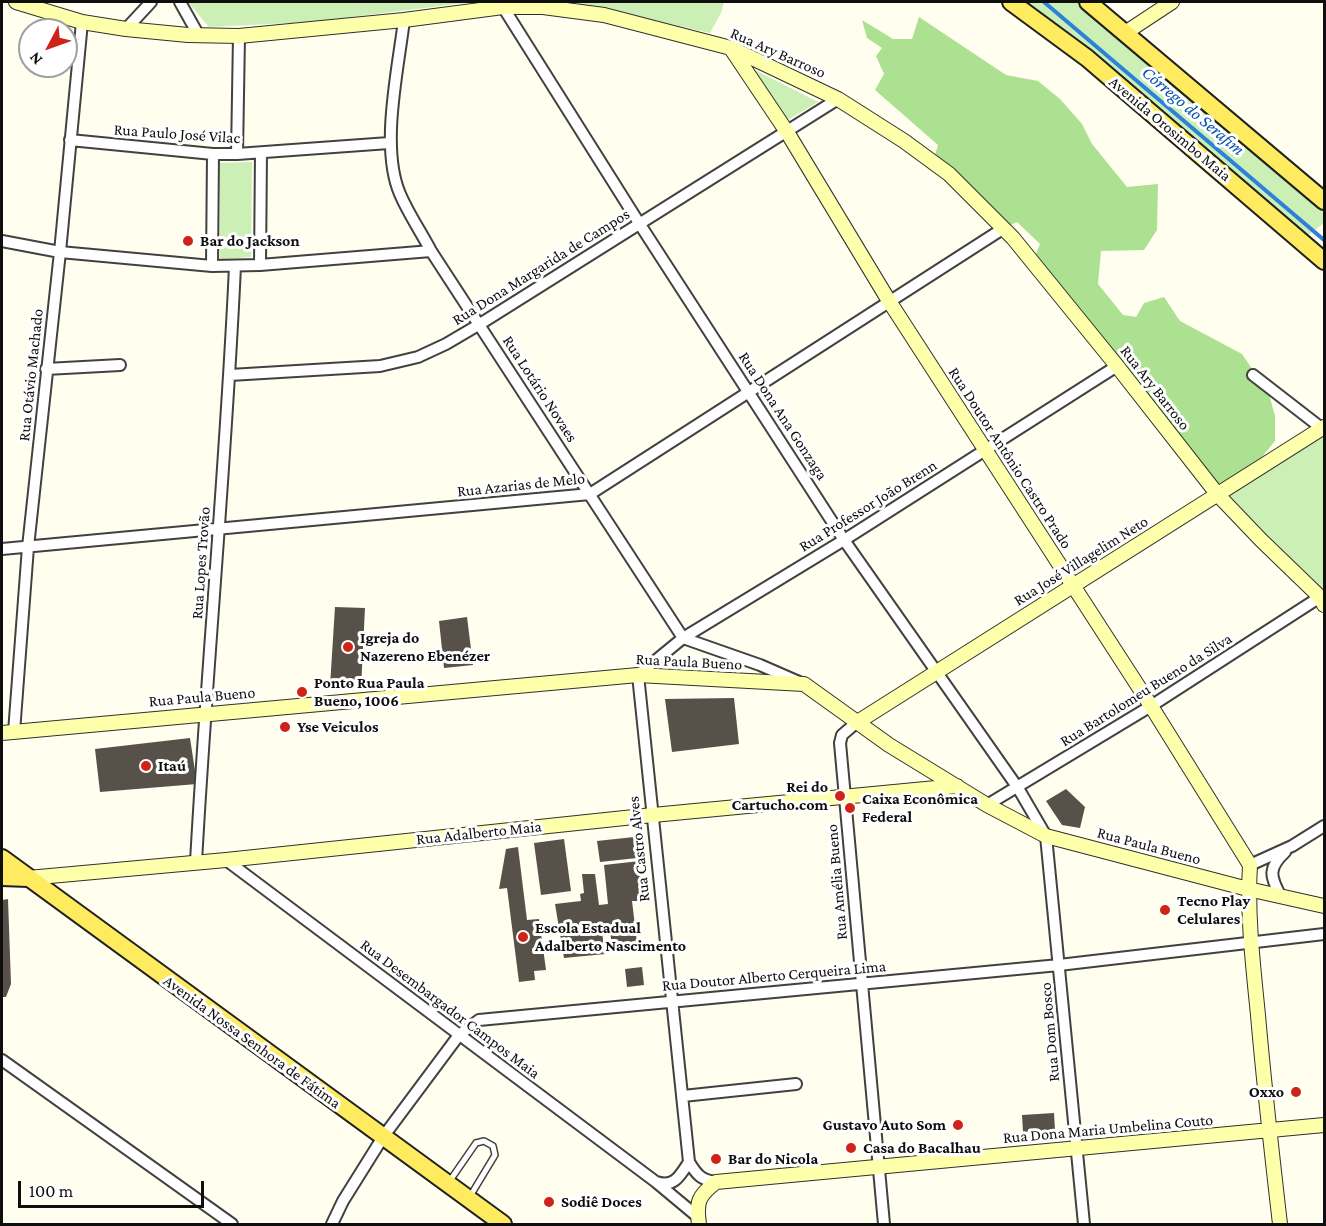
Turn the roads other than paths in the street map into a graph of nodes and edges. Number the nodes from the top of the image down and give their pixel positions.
1 (16, 2) edge
2 (151, 2) edge
3 (180, 2) edge
4 (1011, 2) edge
5 (1089, 2) edge
6 (1172, 2) edge
7 (503, 7) junction
8 (404, 20) junction
9 (82, 22) junction
10 (126, 29) junction
11 (1125, 33) junction
12 (199, 36) junction
13 (239, 36) junction
14 (731, 48) junction
15 (838, 99) junction
16 (787, 132) junction
17 (70, 140) junction
18 (389, 143) junction
19 (261, 153) junction
20 (213, 154) junction
21 (237, 154) junction
22 (1324, 201) edge
23 (639, 223) junction
24 (1004, 228) junction
25 (2, 241) edge
26 (431, 250) junction
27 (1321, 250) edge
28 (60, 252) junction
29 (260, 265) junction
30 (212, 266) junction
31 (236, 266) junction
32 (890, 301) junction
33 (480, 324) junction
34 (120, 365) dead end
35 (1117, 366) junction
36 (46, 369) junction
37 (230, 375) junction
38 (1253, 375) dead end
39 (750, 392) junction
40 (1324, 428) edge
41 (984, 451) junction
42 (590, 494) junction
43 (1218, 495) junction
44 (219, 529) junction
45 (844, 540) junction
46 (28, 547) junction
47 (2, 549) edge
48 (1073, 585) junction
49 (1322, 601) edge
50 (683, 638) junction
51 (935, 671) junction
52 (638, 675) junction
53 (804, 684) junction
54 (1151, 706) junction
55 (204, 714) junction
56 (856, 723) junction
57 (8, 732) edge
58 (957, 786) junction
59 (1018, 788) junction
60 (844, 798) junction
61 (987, 805) junction
62 (653, 815) junction
63 (1324, 826) edge
64 (1046, 836) junction
65 (1292, 846) junction
66 (2, 858) edge
67 (226, 860) junction
68 (196, 862) junction
69 (1250, 865) junction
70 (2, 877) edge
71 (28, 878) junction
72 (1248, 890) junction
73 (1280, 895) junction
74 (1324, 906) edge
75 (1324, 934) edge
76 (1251, 944) junction
77 (1059, 965) junction
78 (861, 983) junction
79 (671, 1001) junction
80 (459, 1035) junction
81 (2, 1060) edge
82 (796, 1084) dead end
83 (683, 1096) junction
84 (1324, 1125) edge
85 (1269, 1132) junction
86 (383, 1137) junction
87 (1077, 1148) junction
88 (689, 1162) junction
89 (878, 1165) junction
90 (656, 1182) junction
91 (716, 1182) junction
92 (448, 1184) junction
93 (468, 1199) junction
94 (698, 1221) edge
95 (232, 1224) edge
96 (332, 1224) edge
97 (503, 1224) edge
98 (884, 1224) edge
99 (1084, 1224) edge
100 (1280, 1224) edge

1 - 9 main road, Rua Ary Barroso
2 - 10 street
3 - 12 street
4 - 27 main road, Avenida Orosimbo Maia
5 - 11 main road
6 - 11 main road
7 - 8 main road, Rua Ary Barroso
7 - 14 main road, Rua Ary Barroso
7 - 23 street, Rua Dona Ana Gonzaga
8 - 13 main road, Rua Ary Barroso
8 - 18 street, Rua Lotário Novaes
9 - 10 main road, Rua Ary Barroso
9 - 17 street, Rua Otávio Machado
10 - 12 main road, Rua Ary Barroso
11 - 22 main road
12 - 13 main road, Rua Ary Barroso
13 - 21 street
14 - 15 main road, Rua Ary Barroso
14 - 16 main road, Rua Doutor Antônio Castro Prado
15 - 16 street, Rua Dona Margarida de Campos
15 - 24 main road, Rua Ary Barroso
16 - 23 street, Rua Dona Margarida de Campos
16 - 32 main road, Rua Doutor Antônio Castro Prado
17 - 20 street, Rua Paulo José Vilac
17 - 28 street, Rua Otávio Machado
18 - 19 street, Rua Paulo José Vilac
18 - 26 street, Rua Lotário Novaes
19 - 21 street, Rua Paulo José Vilac
19 - 29 street
20 - 21 street, Rua Paulo José Vilac
20 - 30 street
23 - 33 street, Rua Dona Margarida de Campos
23 - 39 street, Rua Dona Ana Gonzaga
24 - 32 street, Rua Azarias de Melo
24 - 35 main road, Rua Ary Barroso
25 - 28 street
26 - 29 street
26 - 33 street, Rua Lotário Novaes
28 - 30 street
28 - 36 street, Rua Otávio Machado
29 - 31 street
30 - 31 street
31 - 37 street, Rua Lopes Trovão
32 - 39 street, Rua Azarias de Melo
32 - 41 main road, Rua Doutor Antônio Castro Prado
33 - 37 street, Rua Dona Margarida de Campos
33 - 42 street, Rua Lotário Novaes
34 - 36 street
35 - 41 street, Rua Professor João Brenn
35 - 43 main road, Rua Ary Barroso
36 - 46 street, Rua Otávio Machado
37 - 44 street, Rua Lopes Trovão
38 - 40 street
39 - 42 street, Rua Azarias de Melo
39 - 45 street, Rua Dona Ana Gonzaga
40 - 43 main road, Rua José Villagelim Neto
41 - 45 street, Rua Professor João Brenn
41 - 48 main road, Rua Doutor Antônio Castro Prado
42 - 44 street, Rua Azarias de Melo
42 - 50 street, Rua Lotário Novaes
43 - 48 main road, Rua José Villagelim Neto
43 - 49 main road, Rua Ary Barroso
44 - 46 street, Rua Azarias de Melo
44 - 55 street, Rua Lopes Trovão
45 - 50 street, Rua Professor João Brenn
45 - 51 street, Rua Dona Ana Gonzaga
46 - 47 street, Rua Azarias de Melo
46 - 57 street, Rua Otávio Machado
48 - 51 main road, Rua José Villagelim Neto
48 - 54 main road, Rua Doutor Antônio Castro Prado
49 - 54 street, Rua Bartolomeu Bueno da Silva
50 - 52 street, Rua Professor João Brenn
50 - 53 street
51 - 56 main road, Rua José Villagelim Neto
51 - 59 street, Rua Dona Ana Gonzaga
52 - 53 main road, Rua Paula Bueno
52 - 55 main road, Rua Paula Bueno
52 - 62 street, Rua Castro Alves
53 - 56 main road, Rua Paula Bueno
54 - 59 street, Rua Bartolomeu Bueno da Silva
54 - 69 main road, Rua Doutor Antônio Castro Prado
55 - 57 main road, Rua Paula Bueno
55 - 68 street, Rua Lopes Trovão
56 - 58 main road, Rua Paula Bueno
56 - 60 street, Rua Amélia Bueno
58 - 60 main road, Rua Adalberto Maia
58 - 61 main road, Rua Paula Bueno
59 - 61 street, Rua Bartolomeu Bueno da Silva
59 - 64 street, Rua Dona Ana Gonzaga
60 - 62 main road, Rua Adalberto Maia
60 - 78 street, Rua Amélia Bueno
61 - 64 main road, Rua Paula Bueno
62 - 67 main road, Rua Adalberto Maia
62 - 79 street, Rua Castro Alves
63 - 65 street
64 - 72 main road, Rua Paula Bueno
64 - 77 street, Rua Dom Bosco
65 - 69 street
65 - 73 street
66 - 71 main road, Avenida Nossa Senhora de Fátima
67 - 68 main road, Rua Adalberto Maia
67 - 80 street, Rua Desembargador Campos Maia
68 - 71 main road, Rua Adalberto Maia
69 - 72 main road
70 - 71 main road, Rua Adalberto Maia
71 - 86 main road, Avenida Nossa Senhora de Fátima
72 - 73 main road, Rua Paula Bueno
72 - 76 main road
73 - 74 main road, Rua Paula Bueno
75 - 76 street, Rua Doutor Alberto Cerqueira Lima
76 - 77 street, Rua Doutor Alberto Cerqueira Lima
76 - 85 main road
77 - 78 street, Rua Doutor Alberto Cerqueira Lima
77 - 87 street, Rua Dom Bosco
78 - 79 street, Rua Doutor Alberto Cerqueira Lima
78 - 89 street, Rua Amélia Bueno
79 - 80 street, Rua Doutor Alberto Cerqueira Lima
79 - 83 street, Rua Castro Alves
80 - 86 street, Rua Doutor Alberto Cerqueira Lima
80 - 90 street, Rua Desembargador Campos Maia
81 - 95 street
82 - 83 street
83 - 88 street, Rua Castro Alves
84 - 85 main road, Rua Dona Maria Umbelina Couto
85 - 87 main road, Rua Dona Maria Umbelina Couto
85 - 100 main road
86 - 92 main road, Avenida Nossa Senhora de Fátima
86 - 96 street, Rua Doutor Alberto Cerqueira Lima
87 - 89 main road, Rua Dona Maria Umbelina Couto
87 - 99 street, Rua Dom Bosco
88 - 90 street
88 - 91 street
89 - 91 main road, Rua Dona Maria Umbelina Couto
89 - 98 street, Rua Amélia Bueno
90 - 94 street
91 - 94 main road
92 - 93 main road, Avenida Nossa Senhora de Fátima
92 - 93 lane
93 - 97 main road, Avenida Nossa Senhora de Fátima

